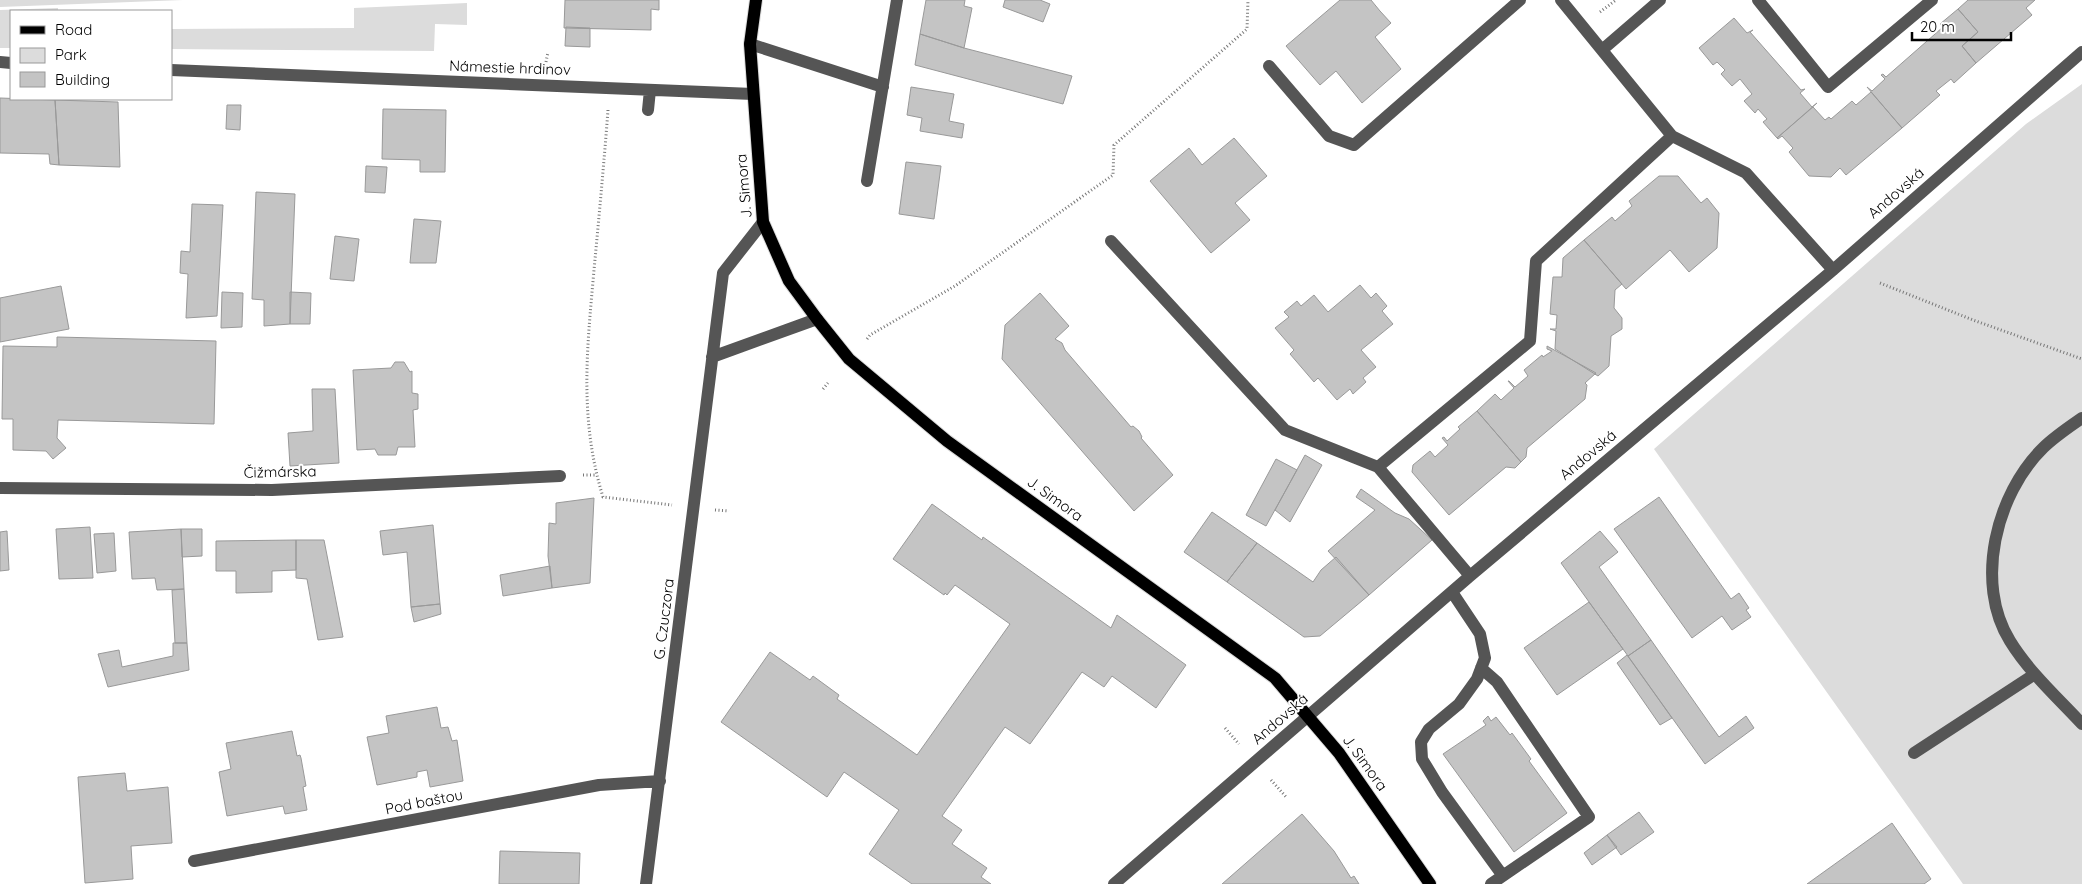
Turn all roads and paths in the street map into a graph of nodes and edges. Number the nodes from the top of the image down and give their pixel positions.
1 (756, 0) edge
2 (897, 0) edge
3 (1248, 0) edge
4 (1520, 0) edge
5 (1561, 0) edge
6 (1660, 0) edge
7 (1758, 0) edge
8 (1932, 0) edge
9 (750, 44) junction
10 (1602, 50) junction
11 (2082, 52) edge
12 (1269, 66) dead end
13 (172, 70) edge
14 (883, 87) junction
15 (650, 90) junction
16 (753, 94) junction
17 (609, 107) dead end
18 (648, 110) dead end
19 (1672, 136) junction
20 (867, 181) dead end
21 (763, 222) junction
22 (1111, 241) dead end
23 (1833, 270) junction
24 (1880, 283) dead end
25 (817, 319) junction
26 (867, 340) dead end
27 (712, 357) junction
28 (2082, 359) edge
29 (828, 383) dead end
30 (823, 389) dead end
31 (2082, 418) edge
32 (1378, 467) junction
33 (560, 476) dead end
34 (0, 488) edge
35 (694, 508) junction
36 (729, 511) dead end
37 (1470, 576) junction
38 (1452, 592) junction
39 (1481, 668) junction
40 (2035, 674) junction
41 (1308, 717) junction
42 (2082, 724) edge
43 (1225, 728) dead end
44 (1241, 746) dead end
45 (1914, 753) dead end
46 (1268, 777) dead end
47 (660, 781) junction
48 (1287, 798) dead end
49 (194, 861) dead end
50 (1503, 876) junction
51 (646, 884) edge
52 (1114, 884) edge
53 (1430, 884) edge
54 (1491, 884) edge

1 - 9 main road
2 - 14 street
3 - 26 path
4 - 12 street
5 - 10 street
6 - 10 street
7 - 8 street
9 - 14 street
9 - 16 main road
10 - 19 street
11 - 23 street, Andovská
13 - 15 street, Námestie hrdinov
14 - 20 street
15 - 16 street, Námestie hrdinov
15 - 18 street
16 - 21 main road, J. Simora
17 - 35 path
19 - 23 street
19 - 32 street
21 - 25 main road, J. Simora
21 - 27 street, G. Czuczora
22 - 32 street
23 - 37 street, Andovská
24 - 28 path
25 - 27 street
25 - 41 main road, J. Simora
27 - 35 street, G. Czuczora
29 - 30 path
31 - 40 street
32 - 37 street
33 - 34 street, Čižmárska
35 - 36 path
35 - 47 street, G. Czuczora
37 - 38 street, Andovská
38 - 39 street
38 - 41 street, Andovská
39 - 50 street
39 - 50 street
40 - 42 street
40 - 45 street
41 - 52 street, Andovská
41 - 53 main road, J. Simora
43 - 44 path
46 - 48 path
47 - 49 street, Pod baštou
47 - 51 street, G. Czuczora
50 - 54 street

